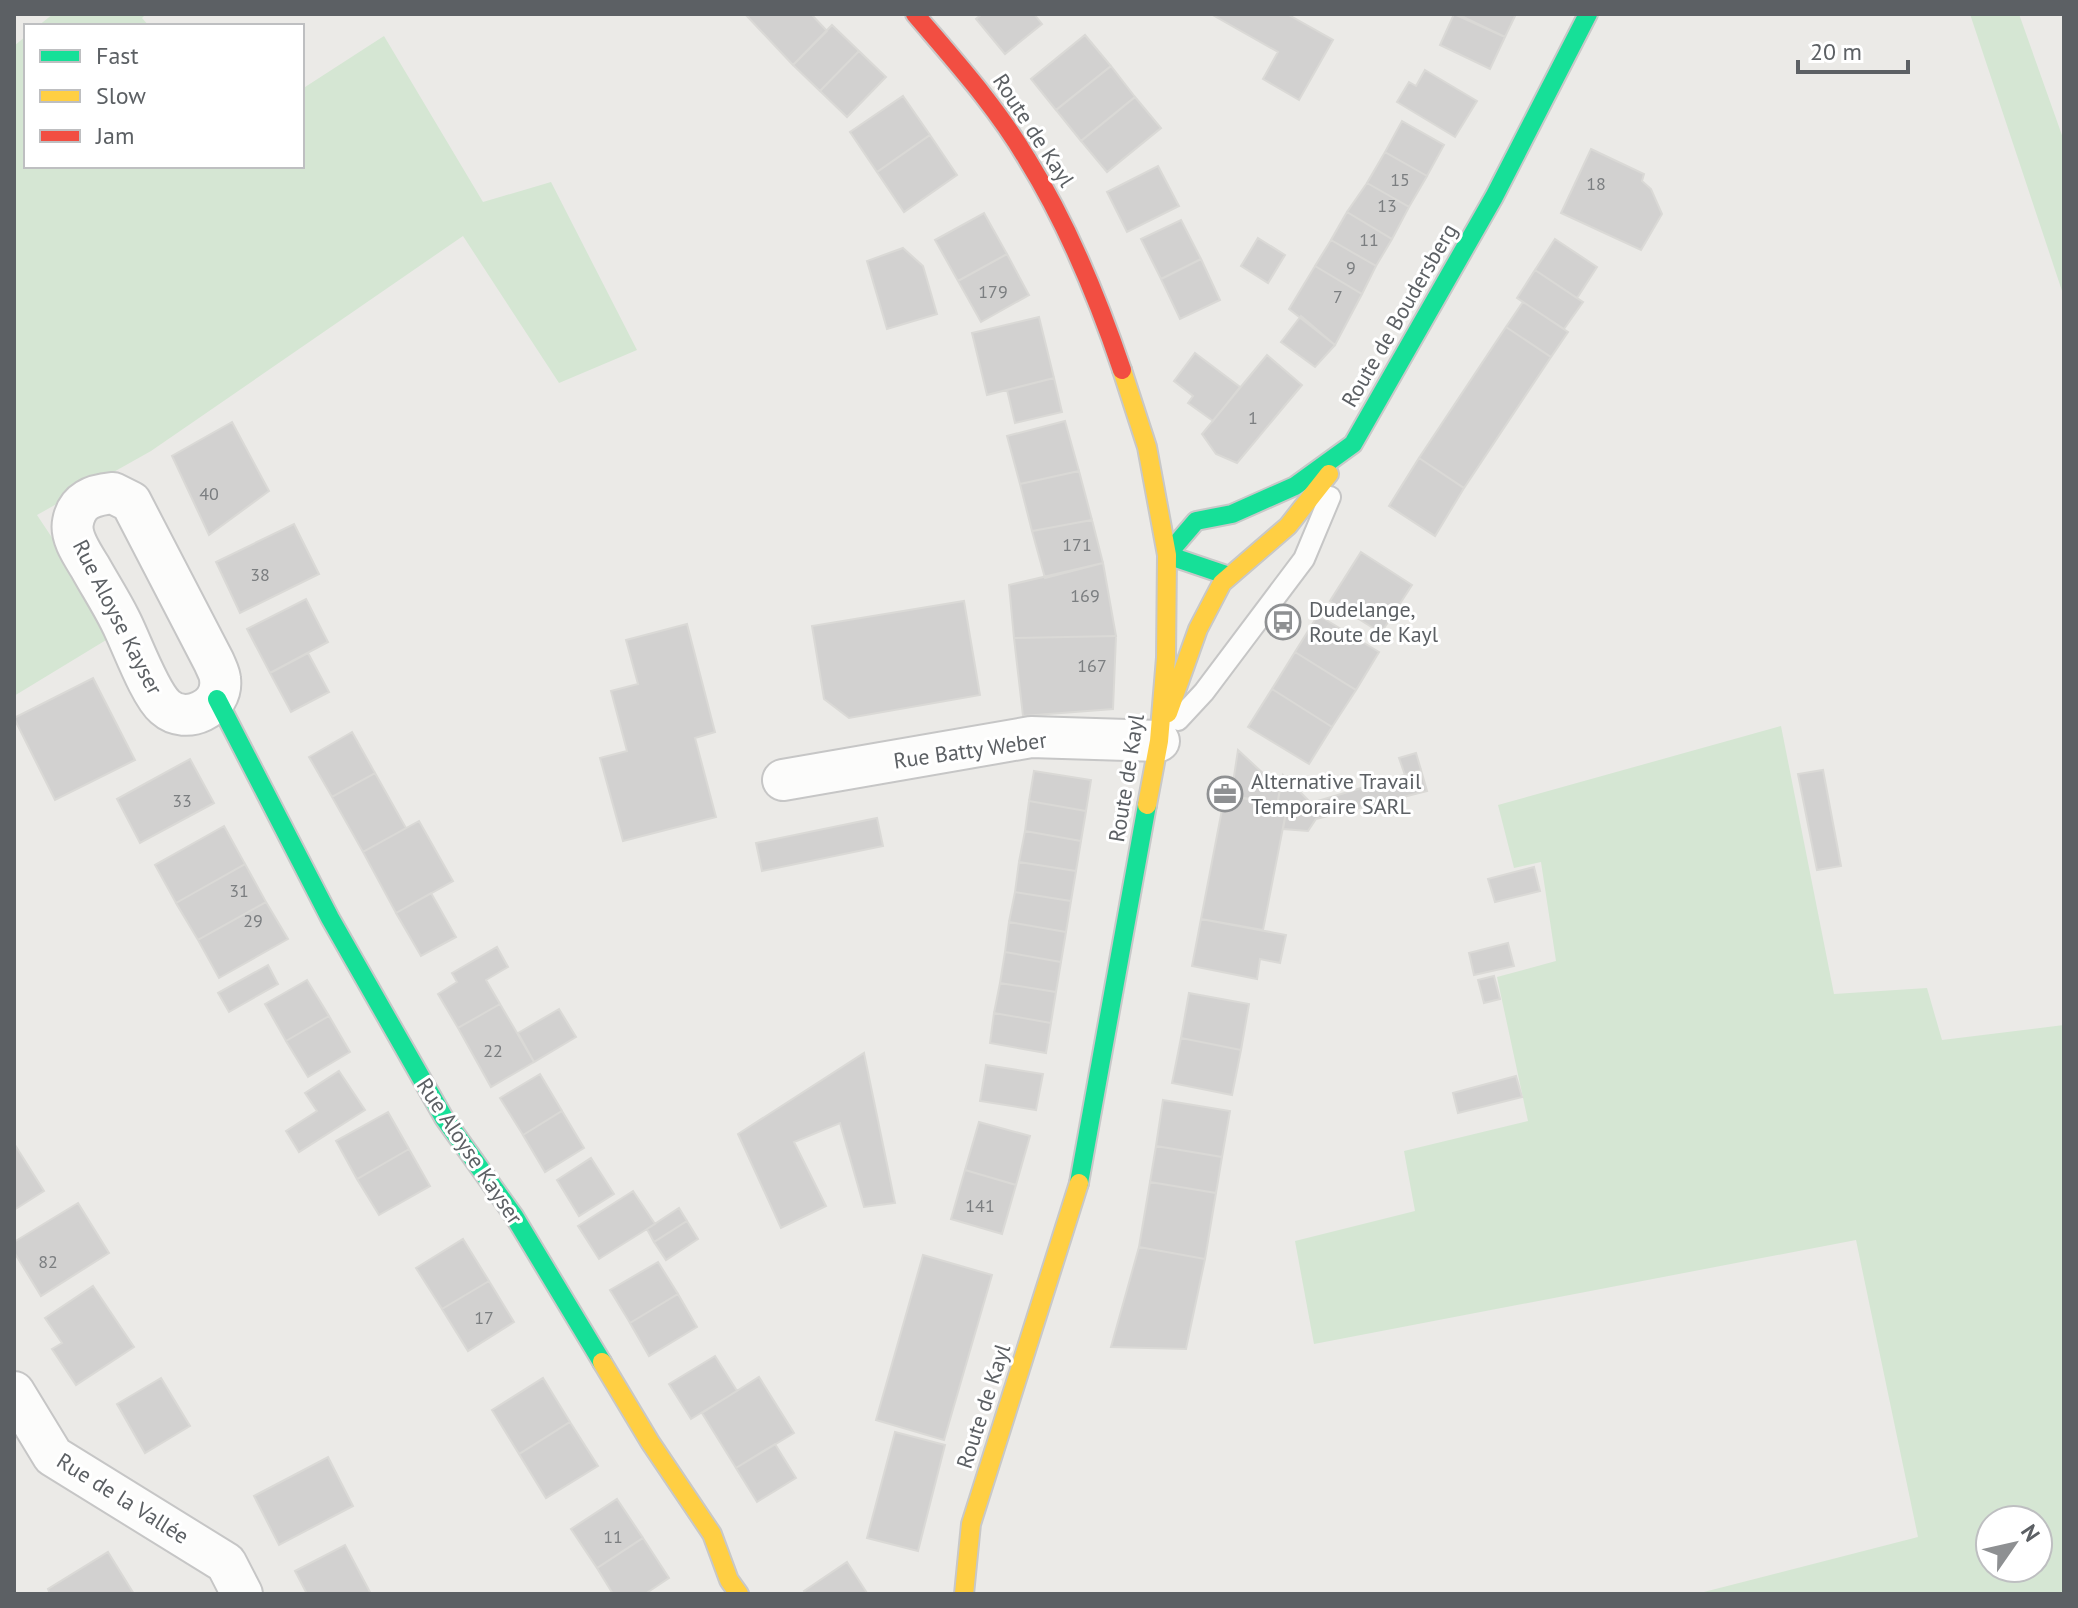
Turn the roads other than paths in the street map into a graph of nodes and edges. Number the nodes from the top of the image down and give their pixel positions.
1 (915, 14) edge
2 (1588, 14) edge
3 (1353, 444) junction
4 (1167, 555) junction
5 (1229, 576) junction
6 (217, 699) junction
7 (1159, 741) junction
8 (783, 780) dead end
9 (14, 1392) edge
10 (242, 1594) edge
11 (739, 1594) edge
12 (964, 1594) edge

1 - 4 main road, Route de Kayl
2 - 3 main road, Route de Boudersberg
3 - 4 main road, Route de Boudersberg
3 - 5 main road
3 - 7 lane
4 - 5 main road
4 - 7 main road, Route de Kayl
5 - 7 main road
6 - 6 street, Rue Aloyse Kayser
6 - 11 main road, Rue Aloyse Kayser
7 - 8 street, Rue Batty Weber
7 - 12 main road, Route de Kayl
9 - 10 street, Rue de la Vallée

